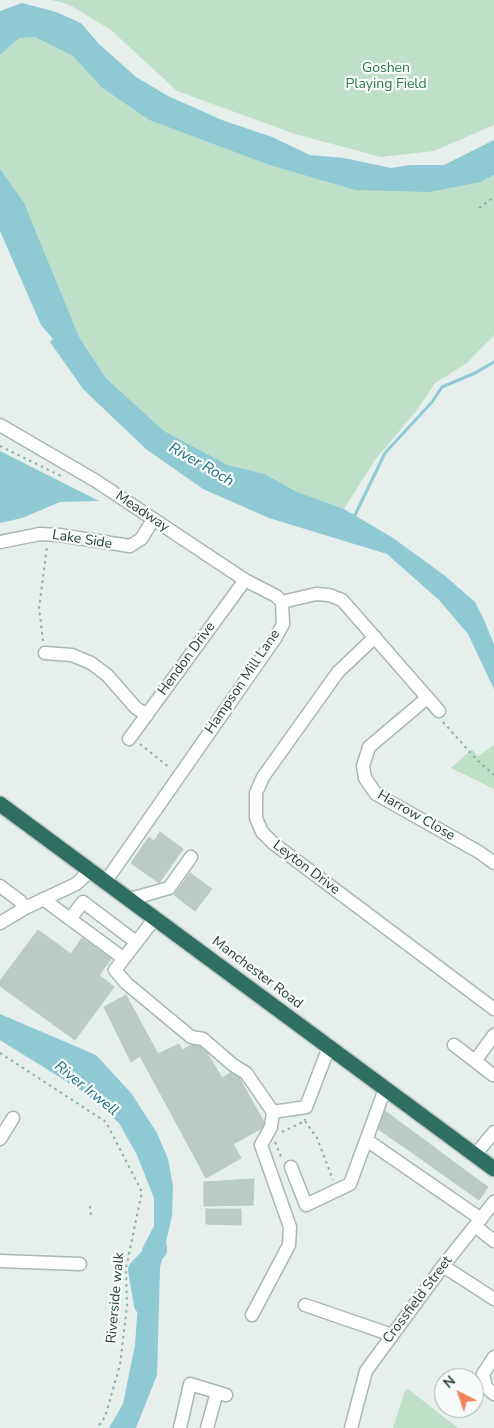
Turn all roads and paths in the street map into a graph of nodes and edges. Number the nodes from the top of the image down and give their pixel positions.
1 (494, 197) edge
2 (479, 208) dead end
3 (0, 425) edge
4 (0, 446) edge
5 (64, 477) dead end
6 (153, 520) junction
7 (48, 534) junction
8 (0, 542) edge
9 (245, 580) junction
10 (282, 602) junction
11 (375, 637) junction
12 (45, 653) joint
13 (427, 698) junction
14 (439, 711) joint
15 (147, 715) junction
16 (130, 738) joint
17 (494, 775) edge
18 (180, 776) junction
19 (0, 804) edge
20 (191, 857) dead end
21 (492, 857) edge
22 (90, 870) junction
23 (106, 881) junction
24 (0, 886) edge
25 (43, 899) junction
26 (130, 899) junction
27 (25, 908) junction
28 (155, 918) junction
29 (70, 919) junction
30 (0, 923) edge
31 (136, 942) junction
32 (123, 958) junction
33 (494, 1009) edge
34 (494, 1035) edge
35 (454, 1045) dead end
36 (329, 1047) junction
37 (0, 1053) edge
38 (475, 1061) junction
39 (493, 1074) dead end
40 (388, 1090) junction
41 (306, 1107) junction
42 (273, 1112) junction
43 (12, 1118) dead end
44 (305, 1122) junction
45 (494, 1132) edge
46 (280, 1133) dead end
47 (272, 1137) dead end
48 (0, 1139) edge
49 (368, 1141) junction
50 (475, 1155) junction
51 (291, 1167) joint
52 (494, 1170) edge
53 (336, 1191) junction
54 (494, 1202) edge
55 (306, 1205) junction
56 (90, 1206) dead end
57 (285, 1212) junction
58 (91, 1216) dead end
59 (478, 1223) junction
60 (494, 1241) edge
61 (0, 1261) edge
62 (80, 1264) dead end
63 (443, 1266) junction
64 (494, 1299) edge
65 (305, 1306) dead end
66 (252, 1316) dead end
67 (392, 1335) junction
68 (494, 1357) edge
69 (494, 1394) edge
70 (97, 1428) edge
71 (180, 1428) edge
72 (207, 1428) edge
73 (350, 1428) edge

1 - 2 path
3 - 6 street, Meadway
4 - 5 path
6 - 7 street, Lake Side
6 - 9 street, Meadway
7 - 8 street, Lake Side
7 - 12 path
9 - 10 street, Meadway
9 - 15 street, Hendon Drive
10 - 11 street
10 - 18 street, Hampson Mill Lane
11 - 13 street
11 - 33 street, Leyton Drive
12 - 15 street
13 - 14 street
13 - 21 street, Harrow Close
14 - 17 path
15 - 16 street, Hendon Drive
16 - 18 path
18 - 23 street, Hampson Mill Lane
19 - 22 highway, Manchester Road
20 - 26 street
22 - 23 highway, Manchester Road
22 - 25 street
23 - 26 highway, Manchester Road
24 - 27 street
25 - 27 street
25 - 29 street
26 - 28 highway, Manchester Road
27 - 30 street
28 - 31 street
28 - 36 highway, Manchester Road
29 - 31 street
29 - 32 street
31 - 32 street
32 - 42 street
34 - 38 street
35 - 38 street
36 - 40 highway, Manchester Road
36 - 41 street
37 - 70 path, Riverside walk
38 - 39 street
40 - 49 street
40 - 50 highway, Manchester Road
41 - 42 street
41 - 44 path
42 - 57 street
43 - 48 street
44 - 46 path
44 - 53 path
45 - 50 street
47 - 51 path
49 - 53 street
49 - 59 street
50 - 52 highway, Manchester Road
51 - 55 street
53 - 55 street
54 - 59 street, Crossfield Street
55 - 57 street
56 - 58 path
57 - 66 street
59 - 60 street
59 - 63 street, Crossfield Street
61 - 62 street
63 - 64 street
63 - 67 street, Crossfield Street
65 - 67 street
67 - 73 street, Crossfield Street
68 - 69 street
71 - 72 street

